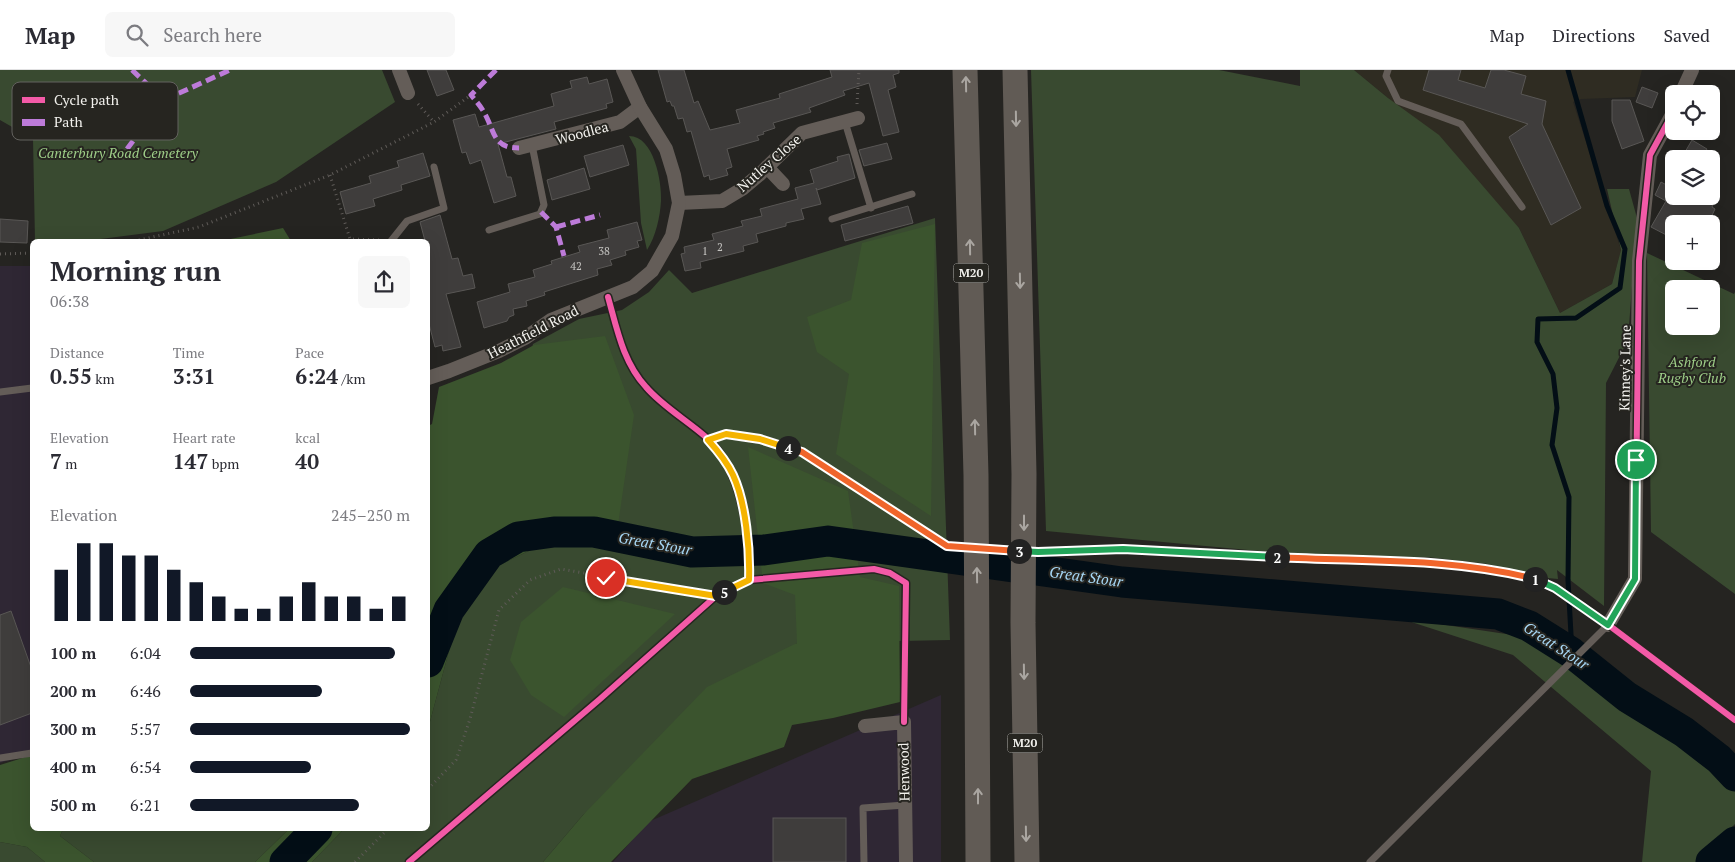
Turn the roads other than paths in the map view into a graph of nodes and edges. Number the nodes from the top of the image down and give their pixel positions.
1 (399, 70) edge
2 (623, 70) edge
3 (966, 70) edge
4 (1015, 70) edge
5 (1388, 70) edge
6 (1692, 70) edge
7 (1686, 85) edge
8 (408, 93) road end
9 (640, 107) junction
10 (852, 120) joint
11 (1665, 128) edge
12 (526, 147) joint
13 (434, 166) dead end
14 (767, 167) junction
15 (783, 184) dead end
16 (912, 194) dead end
17 (679, 203) junction
18 (1522, 207) dead end
19 (871, 208) junction
20 (832, 219) dead end
21 (489, 230) dead end
22 (393, 239) edge
23 (430, 377) edge
24 (30, 388) edge
25 (0, 392) edge
26 (1603, 630) joint
27 (865, 726) dead end
28 (30, 753) edge
29 (0, 758) edge
30 (905, 804) junction
31 (864, 862) edge
32 (906, 862) edge
33 (978, 862) edge
34 (1027, 862) edge
35 (1370, 862) edge

1 - 8 street
2 - 9 street, Heathfield Road
33 -> 3 highway, M20
4 -> 34 highway, M20
5 - 18 lane
6 - 7 street
9 - 12 street, Woodlea
9 - 17 street, Heathfield Road
10 - 14 street, Nutley Close
10 - 19 lane
11 - 26 street, Kinney's Lane
12 - 21 lane
13 - 22 lane
14 - 15 street
14 - 17 street, Nutley Close
16 - 19 lane
17 - 23 street, Heathfield Road
19 - 20 lane
24 - 25 lane
26 - 35 lane
27 - 30 street, Henwood
28 - 29 lane
30 - 31 lane
30 - 32 street, Henwood

